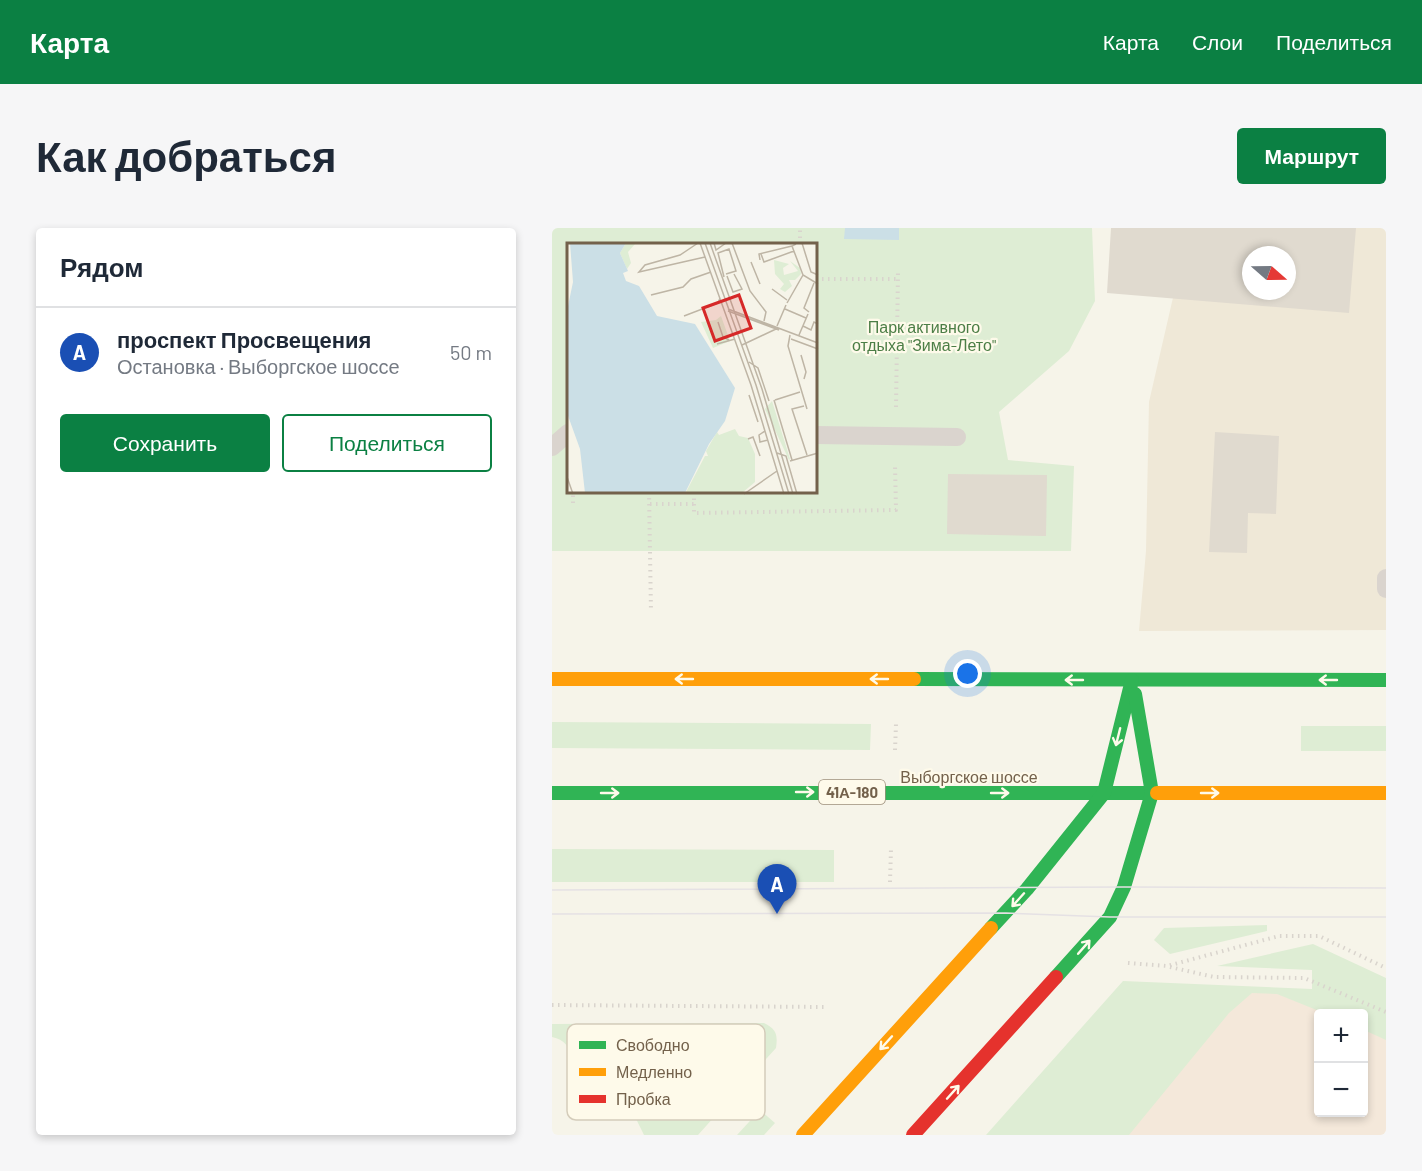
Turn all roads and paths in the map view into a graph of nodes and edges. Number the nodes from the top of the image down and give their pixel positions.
1 (898, 272) dead end
2 (818, 279) edge
3 (897, 279) junction
4 (567, 434) edge
5 (818, 435) edge
6 (895, 436) junction
7 (957, 437) dead end
8 (552, 447) edge
9 (573, 494) edge
10 (649, 494) edge
11 (694, 494) edge
12 (573, 503) dead end
13 (650, 504) junction
14 (694, 504) junction
15 (1386, 578) edge
16 (1386, 589) edge
17 (651, 612) dead end
18 (552, 679) edge
19 (1132, 680) junction
20 (1386, 680) edge
21 (896, 724) dead end
22 (895, 750) dead end
23 (552, 793) edge
24 (1104, 793) junction
25 (1152, 794) junction
26 (1386, 794) edge
27 (891, 849) dead end
28 (890, 882) dead end
29 (1128, 963) dead end
30 (1167, 966) junction
31 (1386, 968) edge
32 (552, 1005) edge
33 (826, 1007) dead end
34 (1386, 1012) edge
35 (803, 1135) edge
36 (913, 1135) edge

1 - 3 path
2 - 3 path
3 - 6 path
4 - 8 lane
5 - 6 lane
6 - 7 lane
6 - 14 path
9 - 12 path
10 - 13 path
11 - 14 path
13 - 14 path
13 - 17 path
15 - 16 lane
19 -> 18 main road
20 -> 19 main road
19 -> 24 main road
19 - 25 main road
21 - 22 path
23 -> 24 main road, Выборгское шоссе / 41А-180
24 - 25 main road, Выборгское шоссе / 41А-180
24 -> 35 main road
25 -> 26 main road, Выборгское шоссе / 41А-180
36 -> 25 main road
27 - 28 path
29 - 30 path
30 - 31 path
30 - 34 path
32 - 33 path

